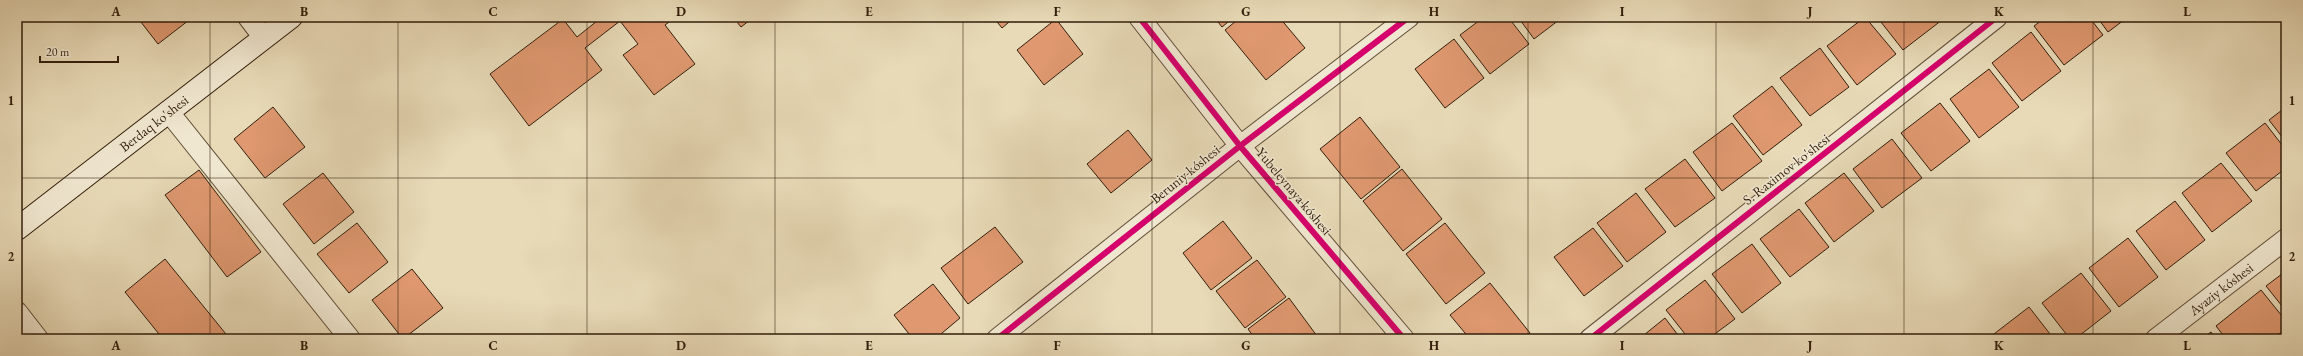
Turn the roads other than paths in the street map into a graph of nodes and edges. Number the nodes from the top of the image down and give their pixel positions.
1 (248, 17) edge
2 (291, 17) edge
3 (1140, 17) edge
4 (1409, 17) edge
5 (1996, 17) edge
6 (264, 38) junction
7 (168, 111) junction
8 (1240, 146) junction
9 (17, 229) edge
10 (2286, 239) edge
11 (17, 312) edge
12 (38, 339) edge
13 (350, 339) edge
14 (998, 339) edge
15 (1404, 339) edge
16 (1590, 339) edge
17 (2156, 339) edge

1 - 6 street
2 - 6 street, Berdaq ko'shesi
3 - 8 street, Yubeleynaya kóshesi
4 - 8 street, Beruniy kóshesi
5 - 16 street, S. Raximov ko'shesi
6 - 7 street, Berdaq ko'shesi
7 - 9 street, Berdaq ko'shesi
7 - 13 street
8 - 14 street, Beruniy kóshesi
8 - 15 street, Yubeleynaya kóshesi
10 - 17 street, Ayaziy kóshesi
11 - 12 street

